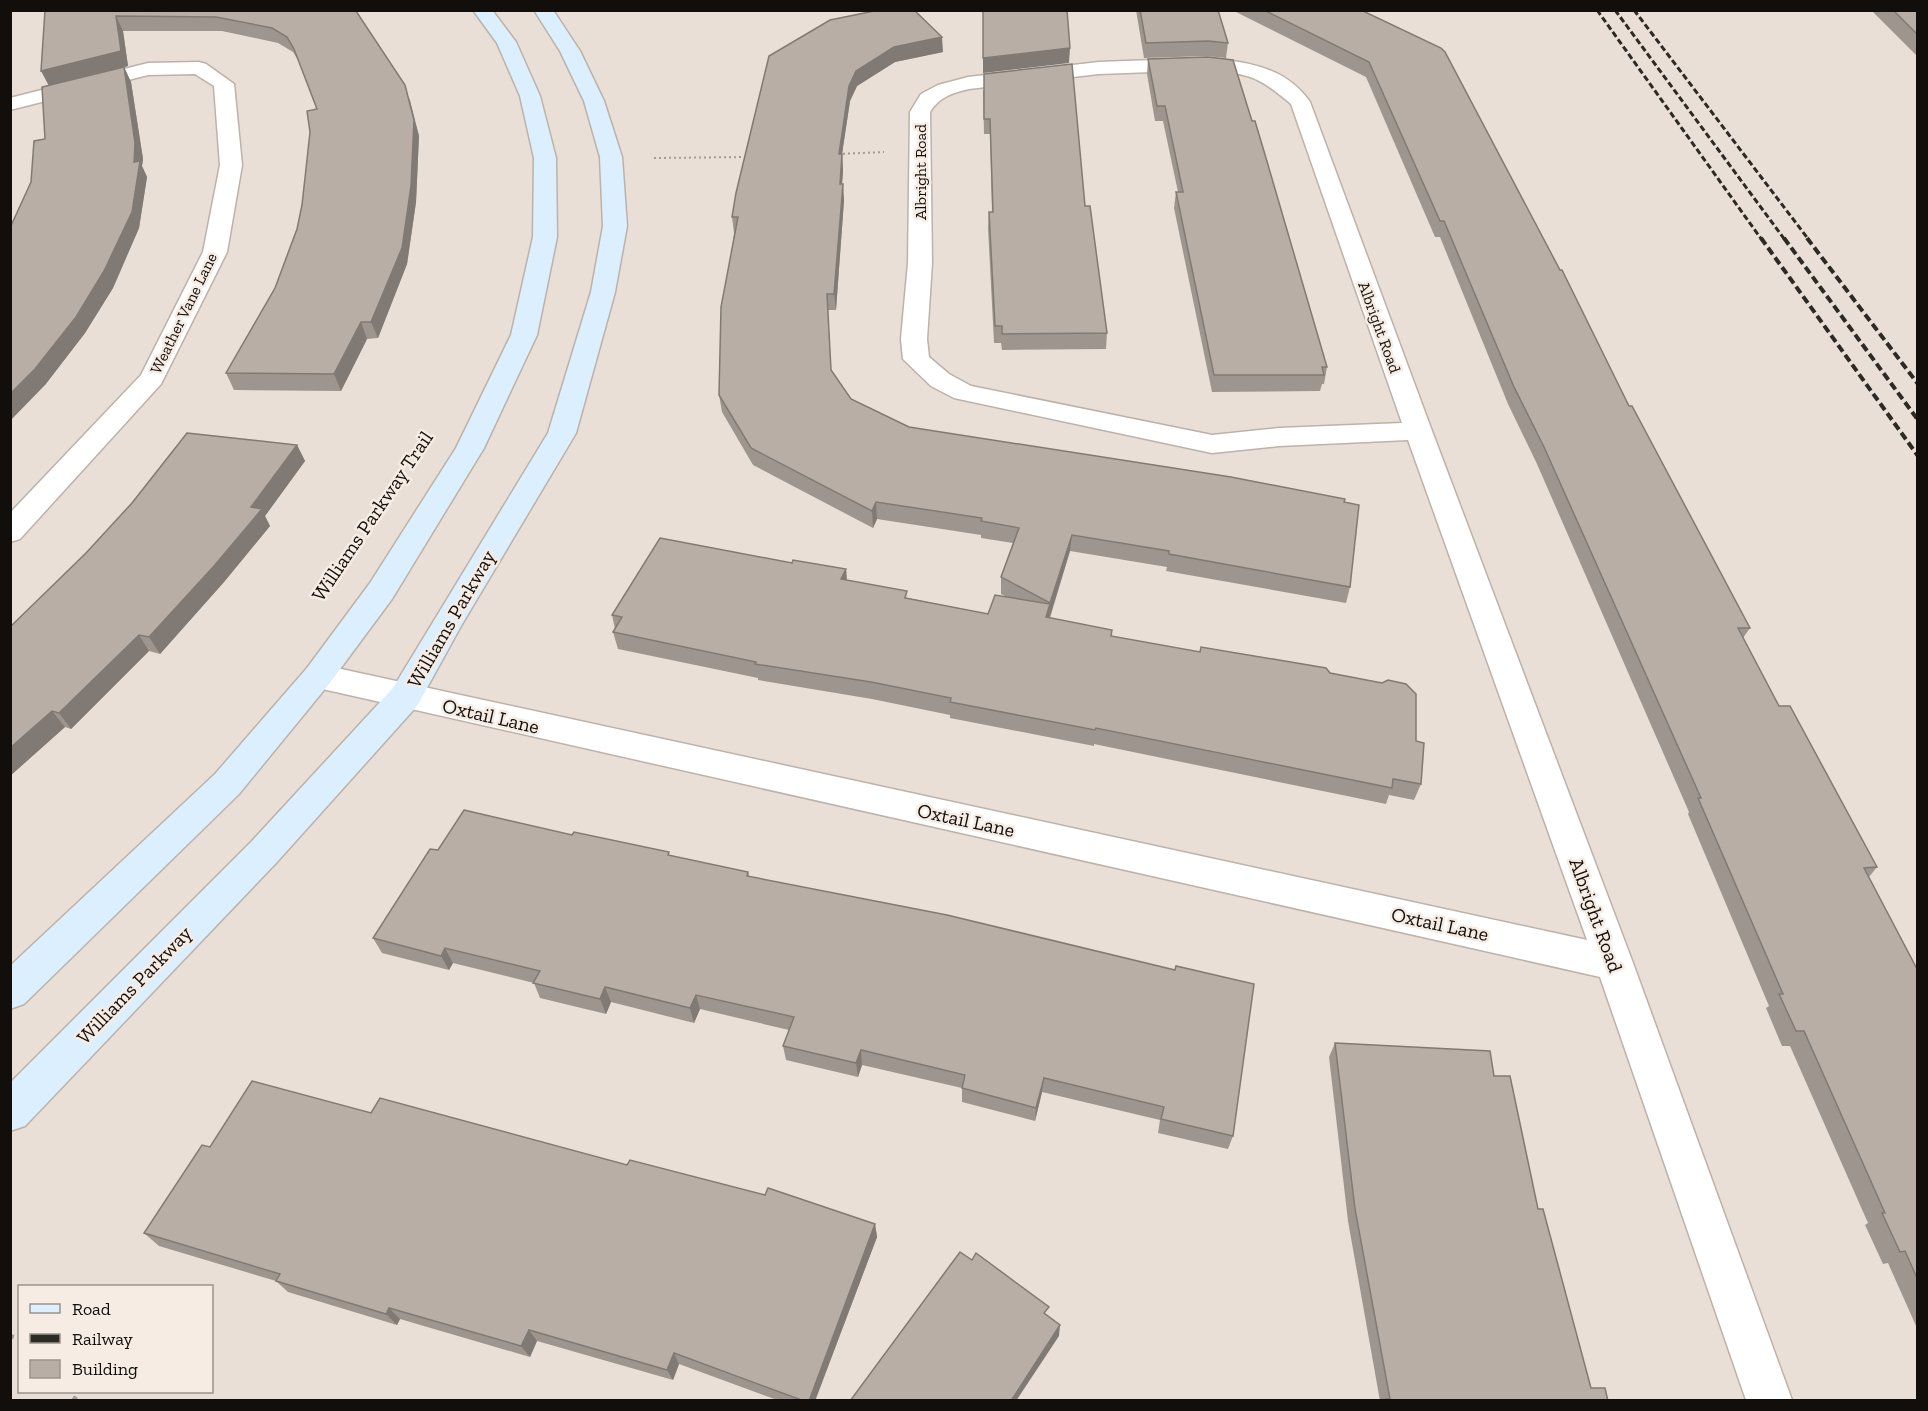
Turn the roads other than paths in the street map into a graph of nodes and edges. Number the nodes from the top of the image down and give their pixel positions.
1 (482, 10) edge
2 (543, 10) edge
3 (10, 104) edge
4 (1418, 431) junction
5 (10, 532) edge
6 (318, 676) junction
7 (405, 697) junction
8 (1614, 963) junction
9 (10, 992) edge
10 (10, 1112) edge
11 (1769, 1401) edge

1 - 6 main road
2 - 7 main road, Williams Parkway
3 - 5 street, Weather Vane Lane
4 - 4 street, Albright Road
4 - 8 street, Albright Road
6 - 7 street, Oxtail Lane
6 - 9 main road
7 - 8 street, Oxtail Lane
7 - 10 main road, Williams Parkway
8 - 11 street, Albright Road

